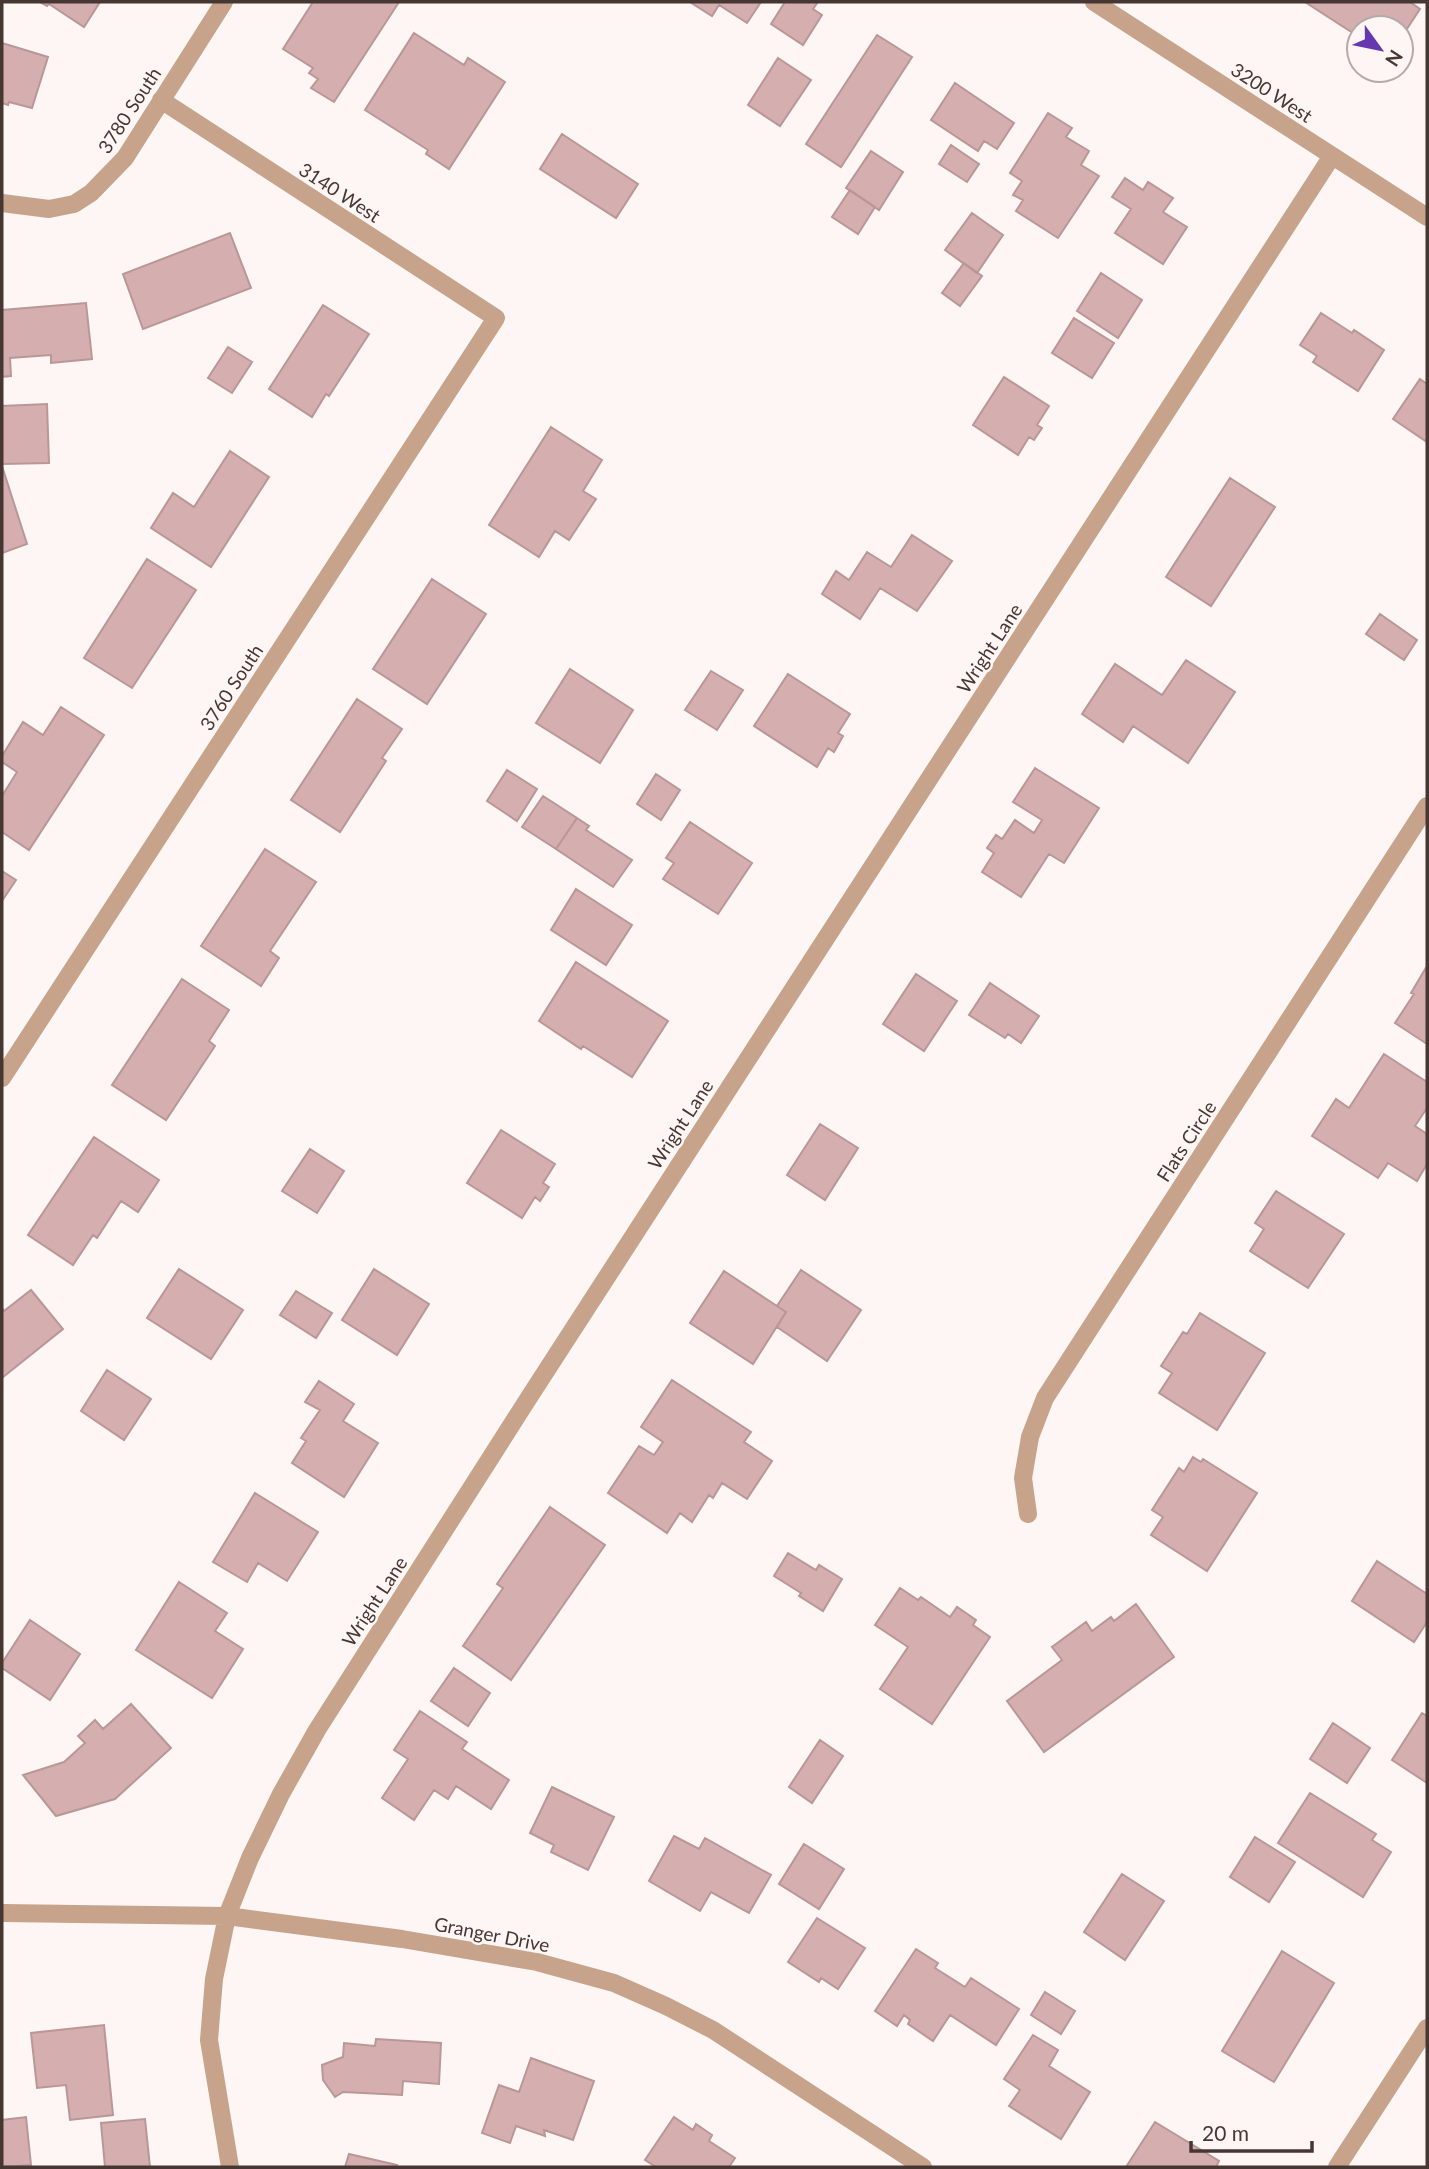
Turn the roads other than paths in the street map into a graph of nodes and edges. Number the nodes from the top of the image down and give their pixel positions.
1 (224, 2) edge
2 (1094, 2) edge
3 (161, 100) junction
4 (1332, 156) junction
5 (2, 203) edge
6 (1427, 217) edge
7 (496, 318) joint
8 (1427, 806) edge
9 (2, 1079) edge
10 (1028, 1514) dead end
11 (2, 1913) edge
12 (226, 1916) junction
13 (1427, 2028) edge
14 (230, 2167) edge
15 (923, 2167) edge
16 (1337, 2167) edge

1 - 3 street, 3780 South
2 - 4 street, 3200 West
3 - 5 street, 3780 South
3 - 7 street, 3140 West
4 - 6 street, 3200 West
4 - 12 street, Wright Lane
7 - 9 street, 3760 South
8 - 10 street, Flats Circle
11 - 12 street, Granger Drive
12 - 14 street, Wright Lane
12 - 15 street, Granger Drive
13 - 16 street

